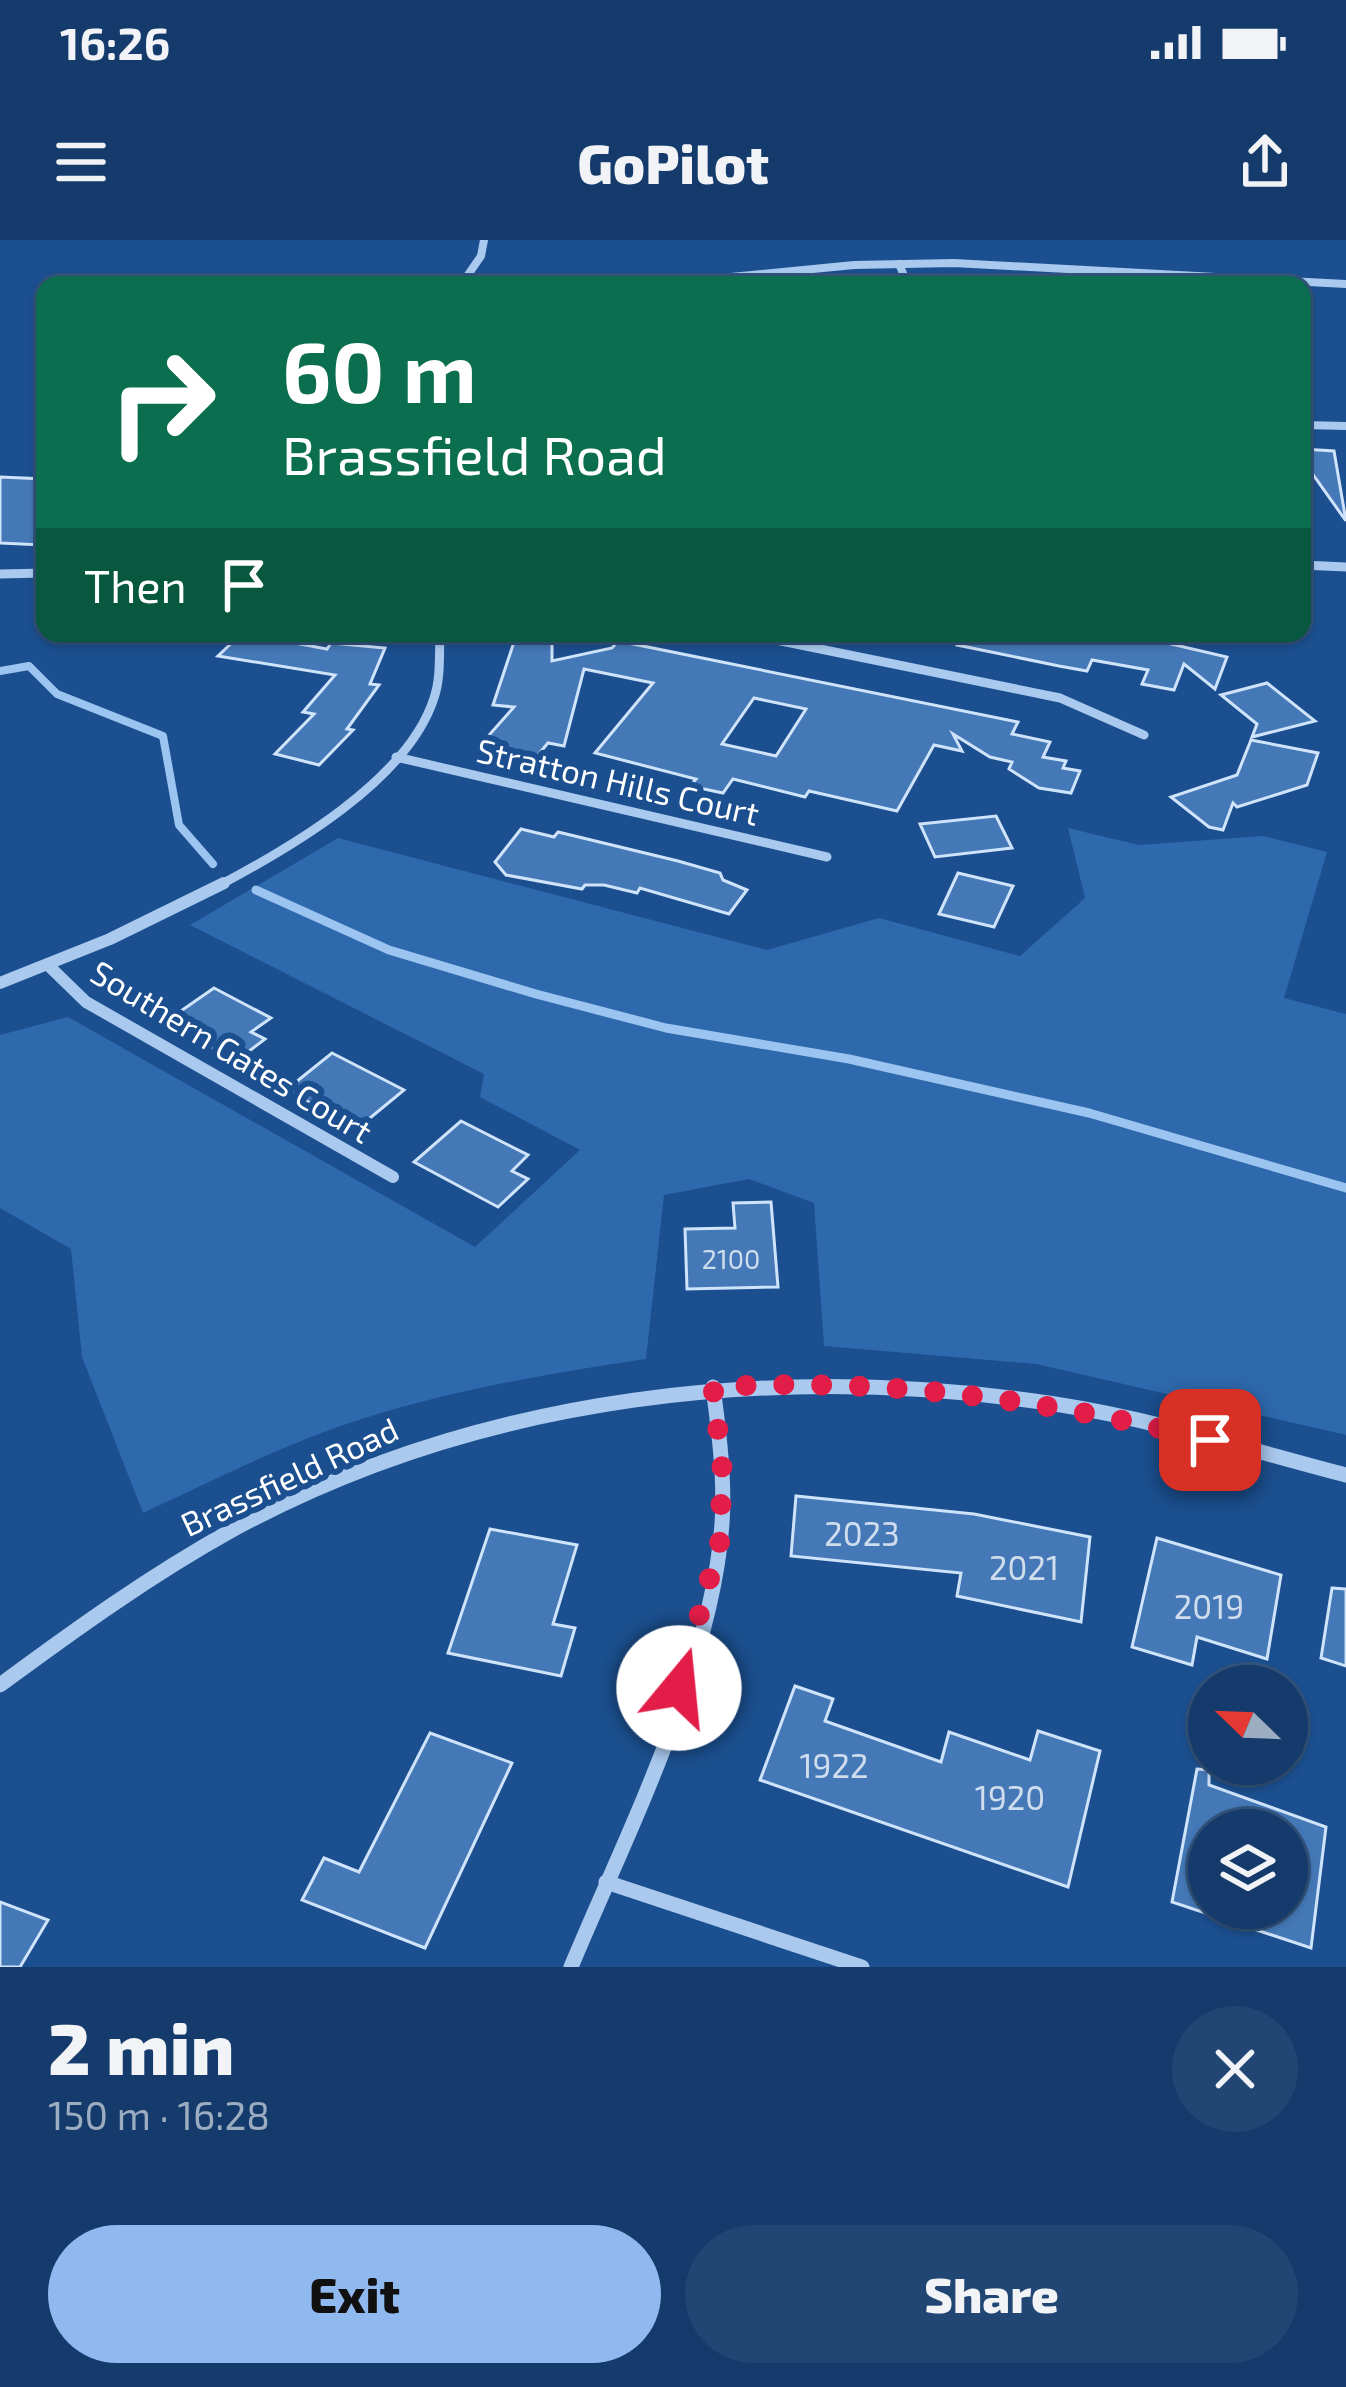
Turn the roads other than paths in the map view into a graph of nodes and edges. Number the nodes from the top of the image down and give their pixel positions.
1 (484, 240) edge
2 (899, 264) junction
3 (469, 276) edge
4 (759, 276) edge
5 (904, 276) edge
6 (1220, 276) edge
7 (1311, 282) edge
8 (1346, 284) edge
9 (1311, 425) edge
10 (1346, 426) edge
11 (1311, 565) edge
12 (1346, 567) edge
13 (36, 573) edge
14 (0, 574) edge
15 (439, 642) edge
16 (786, 642) edge
17 (1144, 735) dead end
18 (396, 757) junction
19 (827, 857) dead end
20 (48, 965) junction
21 (0, 982) edge
22 (393, 1177) dead end
23 (713, 1387) junction
24 (1346, 1475) edge
25 (0, 1685) edge
26 (607, 1882) junction
27 (571, 1967) edge
28 (862, 1967) edge

1 - 3 street
2 - 4 street
2 - 5 street
2 - 6 street
7 - 8 street
9 - 10 street
11 - 12 street
13 - 14 street
15 - 18 street
16 - 17 street
18 - 19 street, Stratton Hills Court
18 - 20 street
20 - 21 street
20 - 22 street, Southern Gates Court
23 - 24 street, Brassfield Road
23 - 25 street, Brassfield Road
23 - 26 street
26 - 27 street
26 - 28 street

